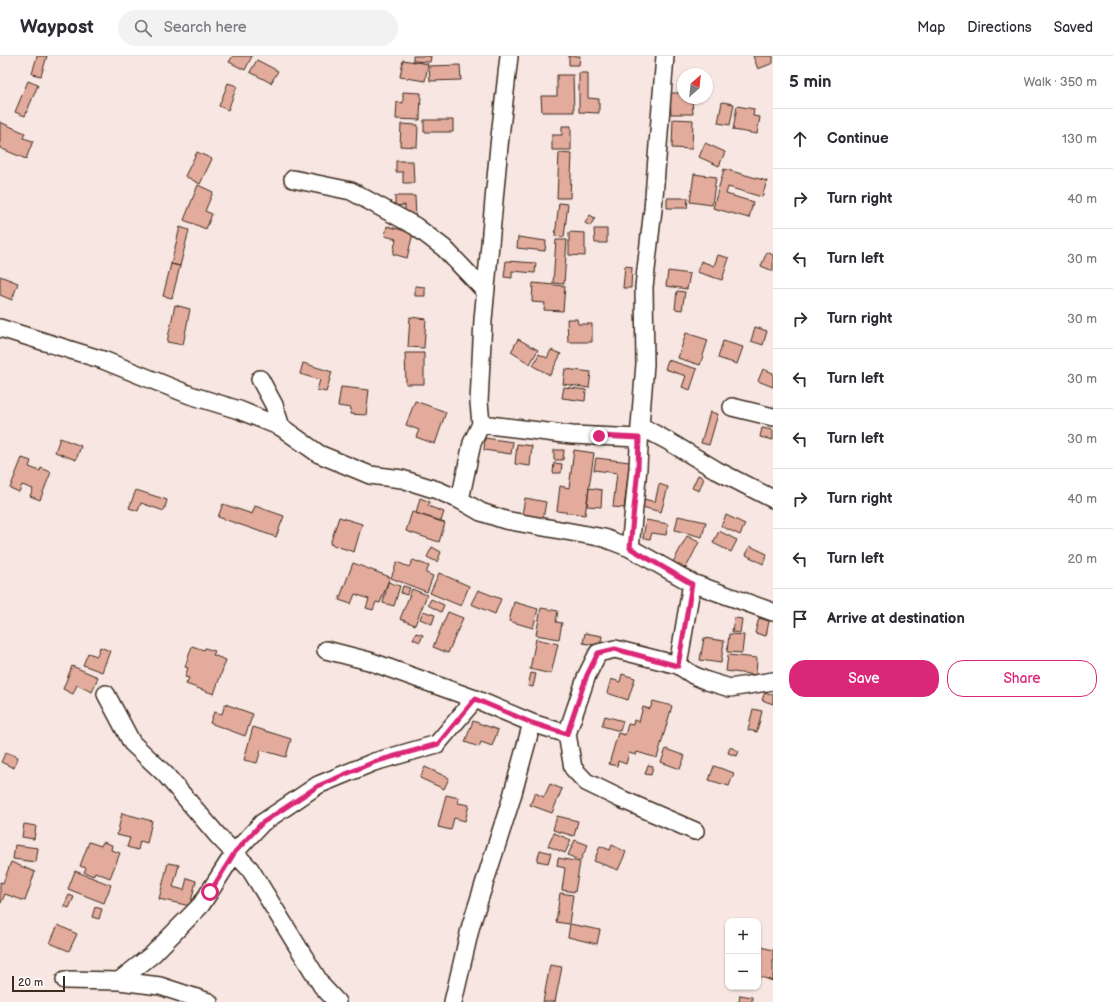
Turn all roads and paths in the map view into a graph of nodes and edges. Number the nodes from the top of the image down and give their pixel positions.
1 (509, 56) edge
2 (665, 56) edge
3 (292, 180) dead end
4 (485, 291) junction
5 (0, 328) edge
6 (260, 379) dead end
7 (732, 407) dead end
8 (773, 417) edge
9 (481, 424) junction
10 (281, 426) junction
11 (639, 432) junction
12 (773, 499) edge
13 (460, 500) junction
14 (630, 548) junction
15 (692, 584) junction
16 (773, 612) edge
17 (326, 650) dead end
18 (678, 666) junction
19 (773, 681) edge
20 (106, 694) dead end
21 (475, 699) junction
22 (532, 723) junction
23 (567, 734) junction
24 (695, 831) dead end
25 (235, 852) junction
26 (65, 980) dead end
27 (119, 981) junction
28 (209, 1002) edge
29 (337, 1002) edge
30 (453, 1002) edge

1 - 4 street
2 - 11 street
3 - 4 street
4 - 9 street
5 - 10 street
6 - 10 street
7 - 8 street
9 - 11 street
9 - 13 street
10 - 13 street
11 - 12 street
11 - 14 street
13 - 14 street
14 - 15 street
15 - 16 street
15 - 18 street
17 - 21 street
18 - 19 street
18 - 23 street
20 - 25 street
21 - 22 street
21 - 25 street
22 - 23 street
22 - 30 street
23 - 24 street
25 - 27 street
25 - 29 street
26 - 27 street
27 - 28 street

